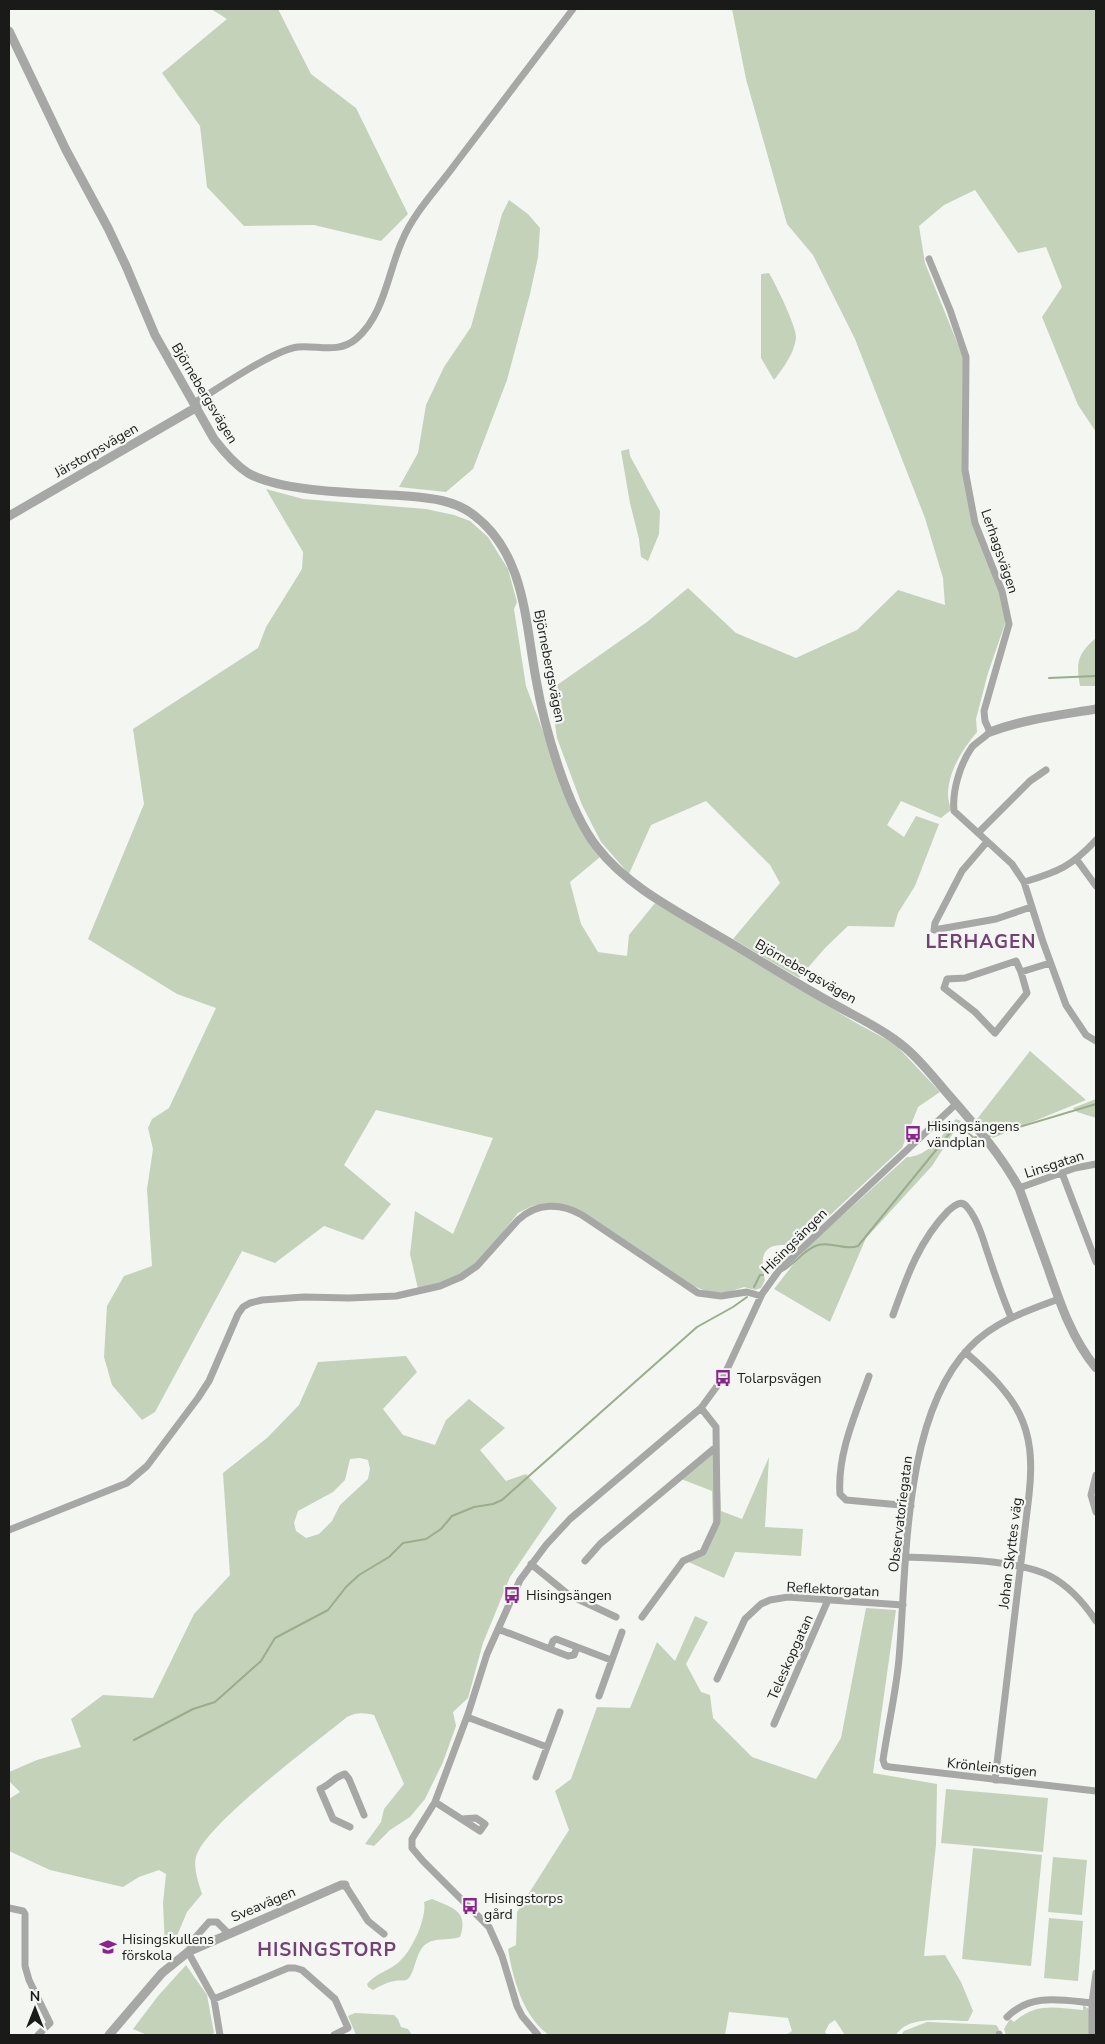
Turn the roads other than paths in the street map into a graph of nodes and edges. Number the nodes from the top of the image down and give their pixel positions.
1 (573, 9) edge
2 (9, 31) edge
3 (929, 259) dead end
4 (196, 405) junction
5 (9, 516) edge
6 (1096, 709) edge
7 (990, 732) junction
8 (1046, 770) dead end
9 (978, 834) junction
10 (1096, 840) edge
11 (986, 843) junction
12 (1077, 860) junction
13 (1024, 882) junction
14 (1096, 886) edge
15 (1031, 907) junction
16 (1050, 963) junction
17 (1021, 972) junction
18 (1096, 1041) edge
19 (956, 1104) junction
20 (1096, 1164) edge
21 (1062, 1173) junction
22 (1019, 1188) junction
23 (1096, 1262) edge
24 (761, 1296) junction
25 (1058, 1299) junction
26 (893, 1315) dead end
27 (1011, 1317) junction
28 (965, 1352) junction
29 (1096, 1368) edge
30 (869, 1376) dead end
31 (701, 1408) junction
32 (716, 1447) junction
33 (1096, 1475) edge
34 (911, 1506) junction
35 (1096, 1512) edge
36 (9, 1530) edge
37 (907, 1556) junction
38 (585, 1561) dead end
39 (531, 1564) junction
40 (1021, 1566) junction
41 (828, 1600) junction
42 (903, 1606) junction
43 (616, 1617) dead end
44 (642, 1617) dead end
45 (1096, 1620) edge
46 (498, 1629) junction
47 (622, 1632) dead end
48 (577, 1647) junction
49 (550, 1649) junction
50 (612, 1660) junction
51 (717, 1679) dead end
52 (599, 1696) dead end
53 (560, 1712) dead end
54 (467, 1717) junction
55 (774, 1724) dead end
56 (547, 1747) junction
57 (886, 1766) joint
58 (536, 1776) dead end
59 (995, 1780) junction
60 (1096, 1791) edge
61 (435, 1802) junction
62 (364, 1815) dead end
63 (462, 1819) dead end
64 (350, 1827) dead end
65 (345, 1886) joint
66 (9, 1908) edge
67 (228, 1933) junction
68 (384, 1934) dead end
69 (188, 1952) junction
70 (1096, 1973) edge
71 (214, 1999) junction
72 (1092, 2003) junction
73 (1007, 2017) dead end
74 (38, 2035) edge
75 (109, 2035) edge
76 (220, 2035) edge
77 (334, 2035) edge
78 (538, 2035) edge
79 (1092, 2035) edge

1 - 4 street
2 - 4 street, Björnebergsvägen
3 - 7 street, Lerhagsvägen
4 - 5 street, Järstorpsvägen
4 - 19 street, Björnebergsvägen
6 - 7 street
7 - 9 street
8 - 9 street
9 - 11 street
10 - 12 street
11 - 13 street
11 - 15 street
12 - 13 street
12 - 14 street
13 - 15 street
15 - 16 street
16 - 17 street
16 - 18 street
17 - 17 street
19 - 22 street, Björnebergsvägen
19 - 24 street, Hisingsängen
20 - 21 street, Linsgatan
21 - 22 street, Linsgatan
21 - 23 street
22 - 25 street, Björnebergsvägen
24 - 31 street, Hisingsängen
24 - 36 street
25 - 27 street, Observatoriegatan
25 - 29 street, Björnebergsvägen
26 - 27 street
27 - 28 street, Observatoriegatan
28 - 34 street, Observatoriegatan
28 - 40 street, Johan Skyttes väg
30 - 34 street
31 - 32 street
31 - 39 street, Hisingsängen
32 - 38 street
32 - 44 street
33 - 35 street
34 - 37 street, Observatoriegatan
37 - 40 street
37 - 42 street, Observatoriegatan
39 - 43 street
39 - 46 street, Hisingsängen
40 - 45 street
40 - 59 street, Johan Skyttes väg
41 - 42 street, Reflektorgatan
41 - 51 street, Reflektorgatan
41 - 55 street, Teleskopgatan
42 - 57 street, Observatoriegatan
46 - 49 street
46 - 54 street, Hisingsängen
47 - 50 street
48 - 49 street
48 - 49 street
48 - 50 street
50 - 52 street
53 - 56 street
54 - 56 street
54 - 61 street, Hisingsängen
56 - 58 street
57 - 59 street, Krönleinstigen
59 - 60 street, Krönleinstigen
61 - 63 street
61 - 78 street, Hisingsängen
62 - 64 street
65 - 67 street, Sveavägen
65 - 68 street
66 - 74 street
67 - 69 street, Sveavägen
67 - 69 street
69 - 71 street
69 - 75 street, Sveavägen
70 - 72 street
71 - 76 street
71 - 77 street
72 - 73 street
72 - 79 street

